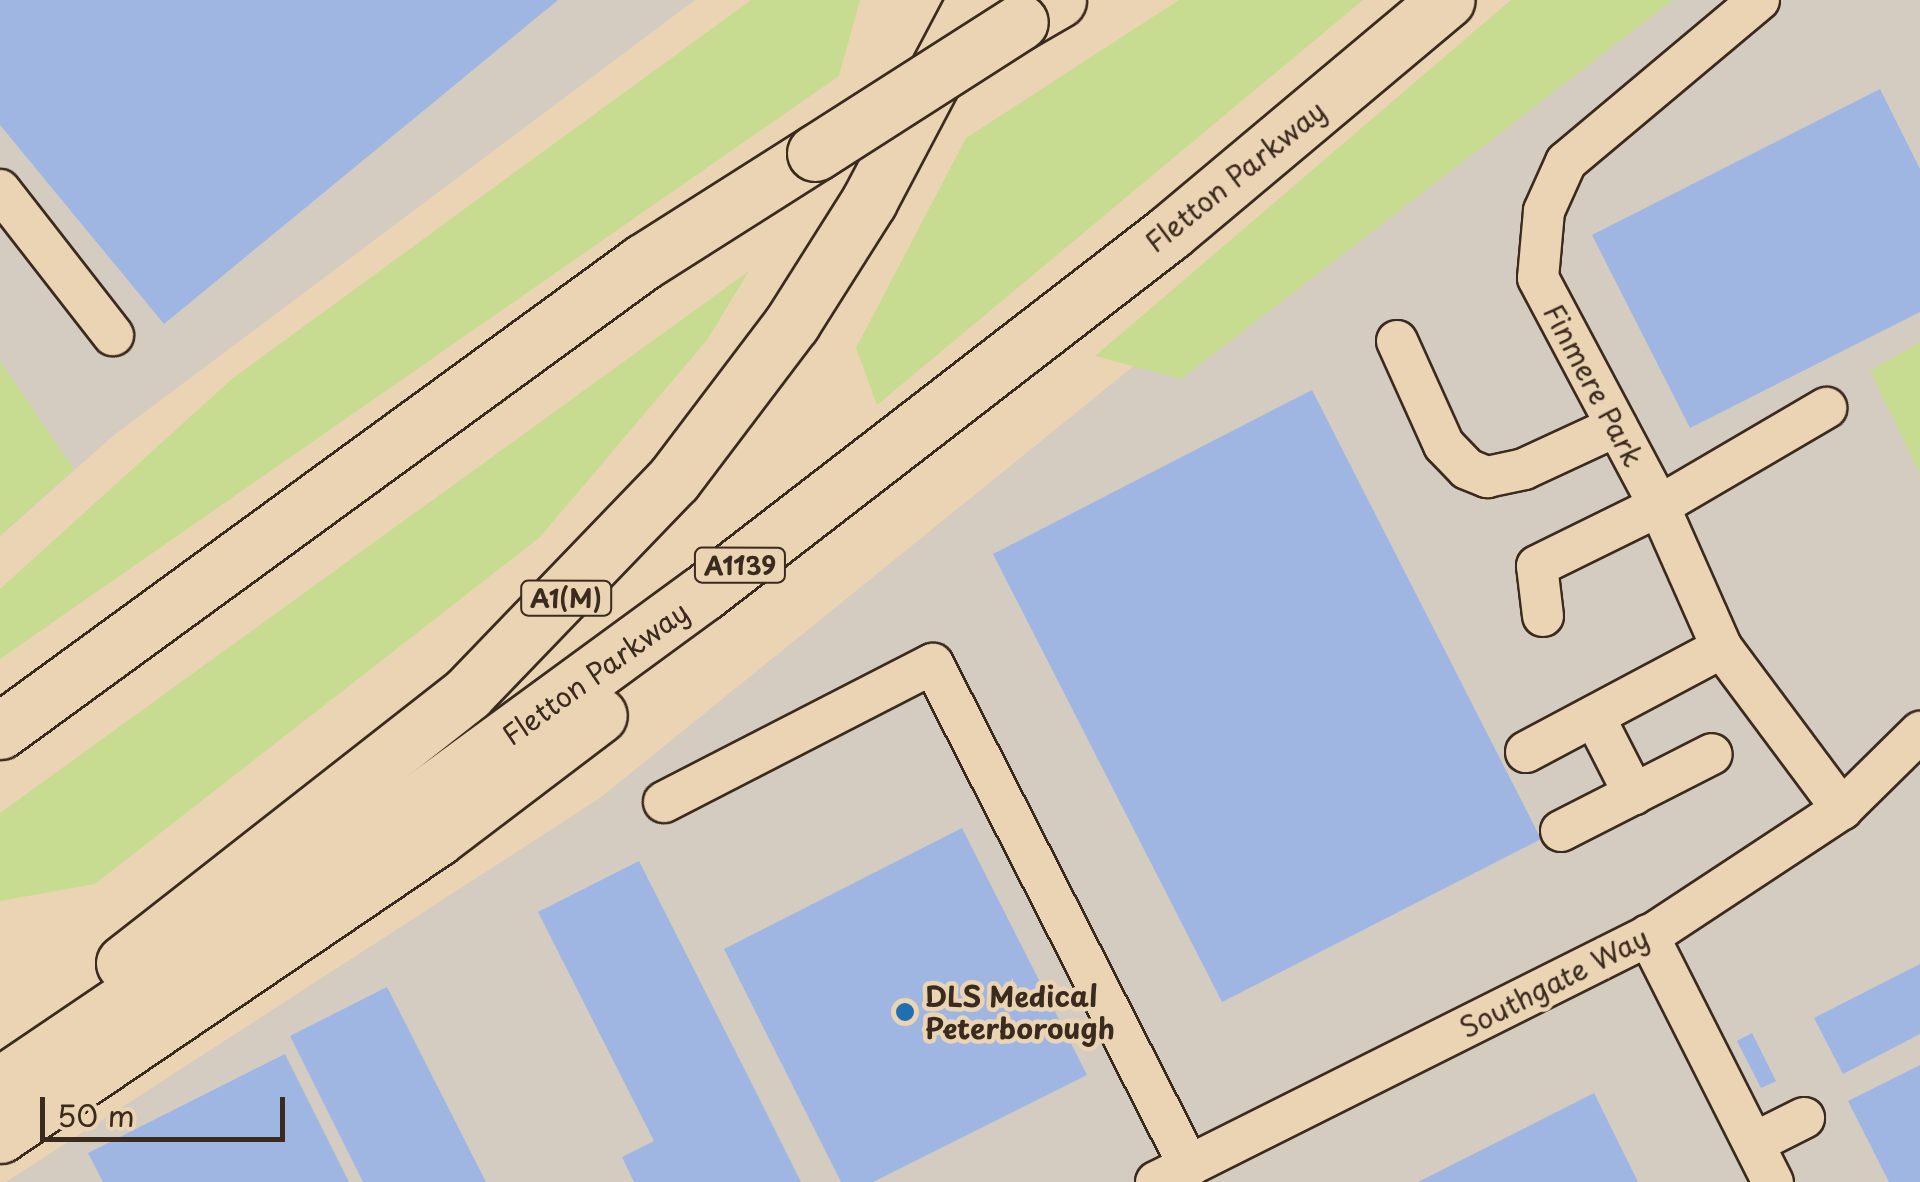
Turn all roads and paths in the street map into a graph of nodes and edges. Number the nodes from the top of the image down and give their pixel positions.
1 (1446, 0) edge
2 (1759, 0) edge
3 (1018, 7) edge
4 (0, 190) edge
5 (1170, 232) junction
6 (113, 335) dead end
7 (1397, 342) dead end
8 (1826, 408) dead end
9 (1617, 426) junction
10 (1659, 506) junction
11 (1543, 616) dead end
12 (1722, 648) junction
13 (1594, 716) junction
14 (0, 730) edge
15 (1920, 732) edge
16 (1526, 752) dead end
17 (1712, 754) dead end
18 (1634, 794) junction
19 (664, 802) dead end
20 (1842, 809) junction
21 (1561, 831) dead end
22 (1648, 936) junction
23 (0, 1055) edge
24 (0, 1086) edge
25 (1804, 1118) dead end
26 (0, 1135) edge
27 (1754, 1142) junction
28 (1172, 1174) edge
29 (1774, 1182) edge

1 - 5 highway, Fletton Parkway / A1139
2 - 9 street, Finmere Park
3 - 14 highway, bridge
3 - 23 highway, A1(M)
4 - 6 street
5 - 24 highway, Fletton Parkway / A1139
5 - 26 highway
7 - 9 street
8 - 10 street
9 - 10 street, Finmere Park
10 - 11 street
10 - 12 street, Finmere Park
12 - 13 street
12 - 20 street, Finmere Park
13 - 16 street
13 - 18 street
15 - 20 street, Southgate Way
17 - 18 street
18 - 21 street
19 - 28 street
20 - 22 street, Southgate Way
22 - 27 street
22 - 28 street, Southgate Way
25 - 27 street
27 - 29 street

